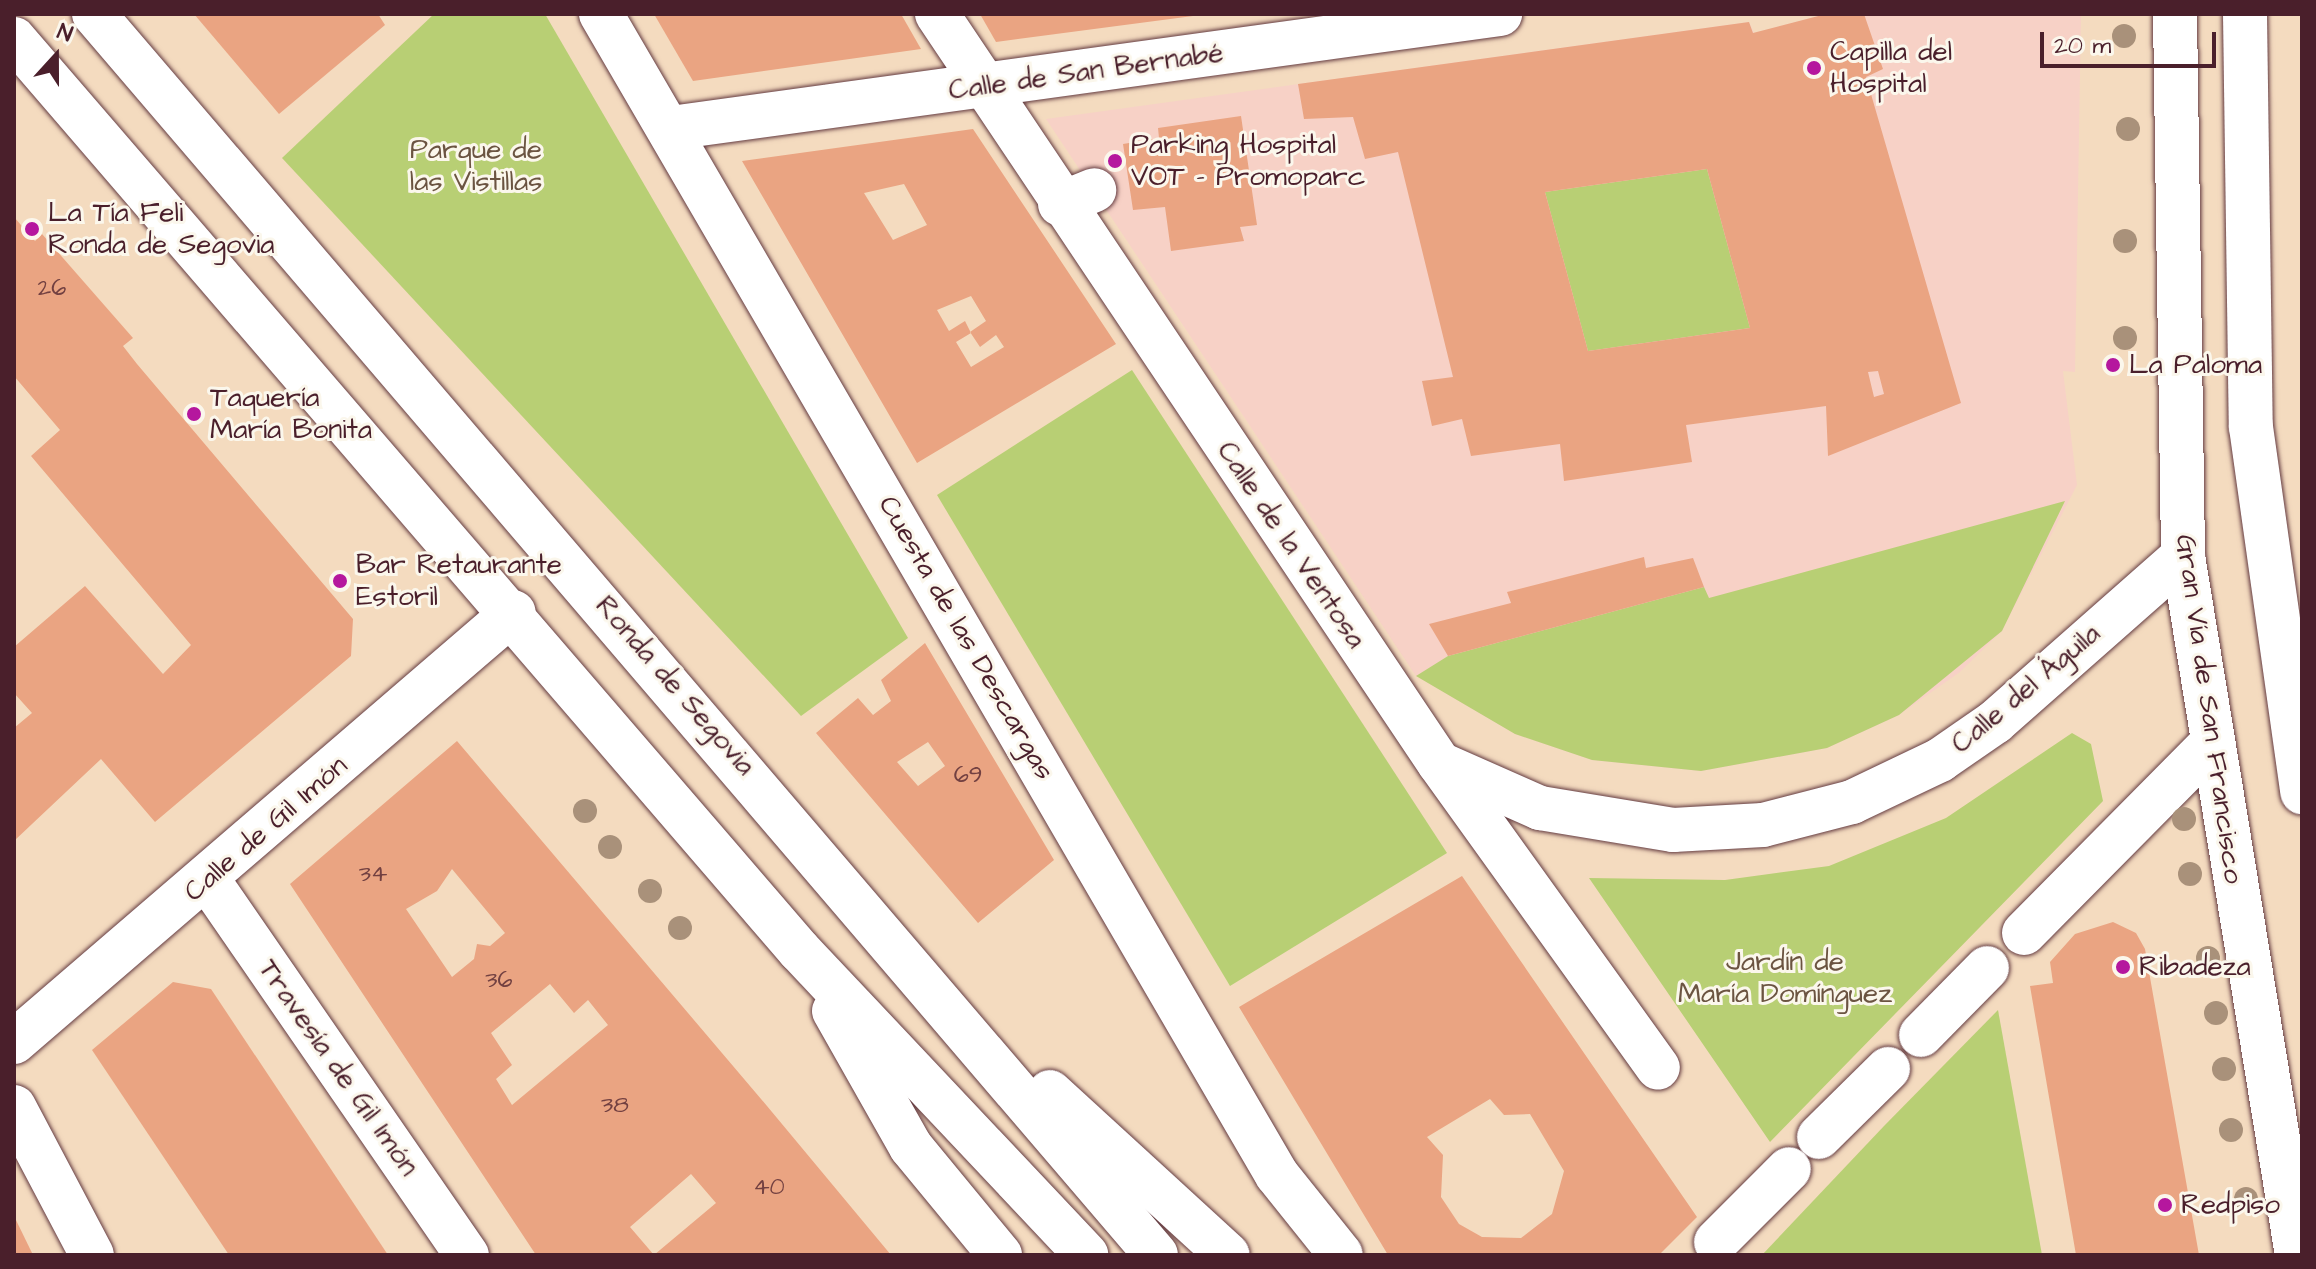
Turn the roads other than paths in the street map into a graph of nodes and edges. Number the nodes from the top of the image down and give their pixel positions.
1 (94, 14) edge
2 (601, 14) edge
3 (937, 14) edge
4 (1500, 14) edge
5 (2175, 14) edge
6 (2245, 14) edge
7 (14, 39) edge
8 (982, 88) junction
9 (671, 128) junction
10 (2183, 556) junction
11 (514, 612) junction
12 (2294, 665) edge
13 (2211, 744) junction
14 (1439, 763) junction
15 (2302, 792) edge
16 (208, 880) junction
17 (2024, 933) dead end
18 (799, 950) junction
19 (1987, 968) dead end
20 (940, 995) junction
21 (1921, 1035) dead end
22 (14, 1042) edge
23 (1658, 1068) dead end
24 (1888, 1069) dead end
25 (14, 1107) edge
26 (1819, 1137) dead end
27 (1789, 1169) dead end
28 (1716, 1242) dead end
29 (92, 1255) edge
30 (467, 1255) edge
31 (1000, 1255) edge
32 (1086, 1255) edge
33 (1156, 1255) edge
34 (1228, 1255) edge
35 (1341, 1255) edge
36 (2297, 1255) edge

1 - 20 street, Ronda de Segovia
2 - 9 street, Cuesta de las Descargas
3 - 8 street, Calle de la Ventosa
4 - 8 street, Calle de San Bernabé
5 - 10 street, Gran Vía de San Francisco
6 - 12 street
7 - 11 street
8 - 9 street, Calle de San Bernabé
8 - 14 street, Calle de la Ventosa
9 - 35 street, Cuesta de las Descargas
10 - 13 street, Gran Vía de San Francisco
10 - 14 street, Calle del Águila
11 - 16 street, Calle de Gil Imón
11 - 18 street
12 - 15 street
13 - 17 street
13 - 36 street, Gran Vía de San Francisco
14 - 23 street, Calle de la Ventosa
16 - 22 street, Calle de Gil Imón
16 - 30 street, Travesía de Gil Imón
18 - 31 street
18 - 32 street
19 - 21 street
20 - 33 street, Ronda de Segovia
20 - 34 street
24 - 26 street
25 - 29 street
27 - 28 street

